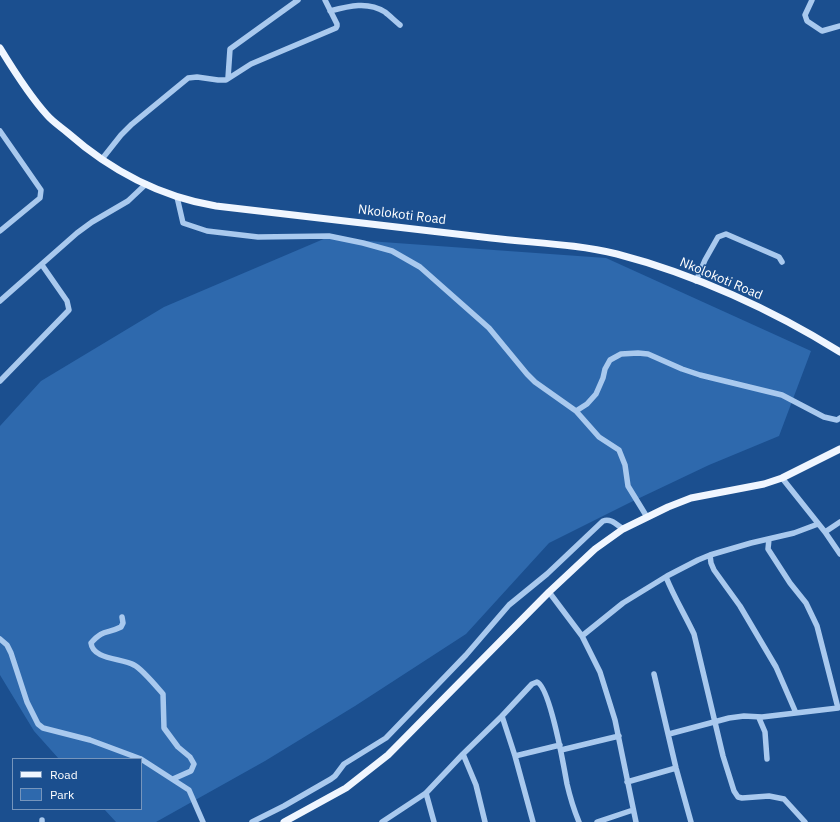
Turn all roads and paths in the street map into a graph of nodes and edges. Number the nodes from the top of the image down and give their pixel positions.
1 (298, 0) edge
2 (325, 0) edge
3 (812, 0) edge
4 (330, 11) junction
5 (400, 25) dead end
6 (840, 26) edge
7 (0, 48) edge
8 (3, 57) edge
9 (228, 78) junction
10 (0, 131) edge
11 (102, 159) junction
12 (146, 184) junction
13 (177, 197) junction
14 (0, 231) edge
15 (782, 262) dead end
16 (42, 265) junction
17 (696, 281) junction
18 (0, 301) edge
19 (840, 352) edge
20 (0, 381) edge
21 (576, 410) junction
22 (840, 418) edge
23 (840, 449) edge
24 (782, 478) junction
25 (646, 517) junction
26 (840, 522) edge
27 (818, 524) junction
28 (623, 529) junction
29 (825, 532) junction
30 (769, 539) junction
31 (840, 554) edge
32 (710, 555) junction
33 (666, 577) junction
34 (549, 592) junction
35 (122, 617) dead end
36 (582, 636) junction
37 (0, 639) edge
38 (654, 674) dead end
39 (839, 711) edge
40 (796, 713) junction
41 (502, 716) junction
42 (759, 718) junction
43 (716, 722) junction
44 (669, 734) junction
45 (618, 736) junction
46 (560, 747) junction
47 (462, 754) junction
48 (515, 756) junction
49 (138, 758) edge
50 (767, 759) dead end
51 (142, 760) edge
52 (676, 768) junction
53 (173, 779) junction
54 (628, 782) junction
55 (426, 793) junction
56 (633, 810) junction
57 (203, 822) edge
58 (252, 822) edge
59 (284, 822) edge
60 (382, 822) edge
61 (434, 822) edge
62 (484, 822) edge
63 (533, 822) edge
64 (579, 822) edge
65 (597, 822) edge
66 (636, 822) edge
67 (691, 822) edge
68 (805, 822) edge

1 - 9 street
2 - 4 street
3 - 6 street
4 - 5 street
4 - 9 street
7 - 8 main road, Nkolokoti Road
8 - 11 main road, Nkolokoti Road
9 - 11 street
10 - 14 street
11 - 12 main road, Nkolokoti Road
12 - 13 main road, Nkolokoti Road
12 - 16 street
13 - 17 main road, Nkolokoti Road
13 - 21 street
15 - 17 street
16 - 18 street
16 - 20 street
17 - 19 main road, Nkolokoti Road
21 - 22 street
21 - 25 street
23 - 24 main road
24 - 25 main road
24 - 27 street
25 - 28 main road
26 - 29 street
27 - 29 street
27 - 30 street
28 - 34 main road
28 - 58 street
29 - 31 street
30 - 32 street
30 - 39 street
32 - 33 street
32 - 40 street
33 - 36 street
33 - 43 street
34 - 36 street
34 - 59 main road
35 - 53 street
36 - 45 street
37 - 49 street
38 - 44 street
39 - 40 street
40 - 42 street
41 - 46 street
41 - 47 street
41 - 48 street
42 - 43 street
42 - 50 street
43 - 44 street
43 - 68 street
44 - 52 street
45 - 46 street
45 - 54 street
46 - 48 street
46 - 64 street
47 - 55 street
47 - 62 street
48 - 63 street
51 - 53 street
52 - 54 street
52 - 67 street
53 - 57 street
54 - 56 street
55 - 60 street
55 - 61 street
56 - 65 street
56 - 66 street

